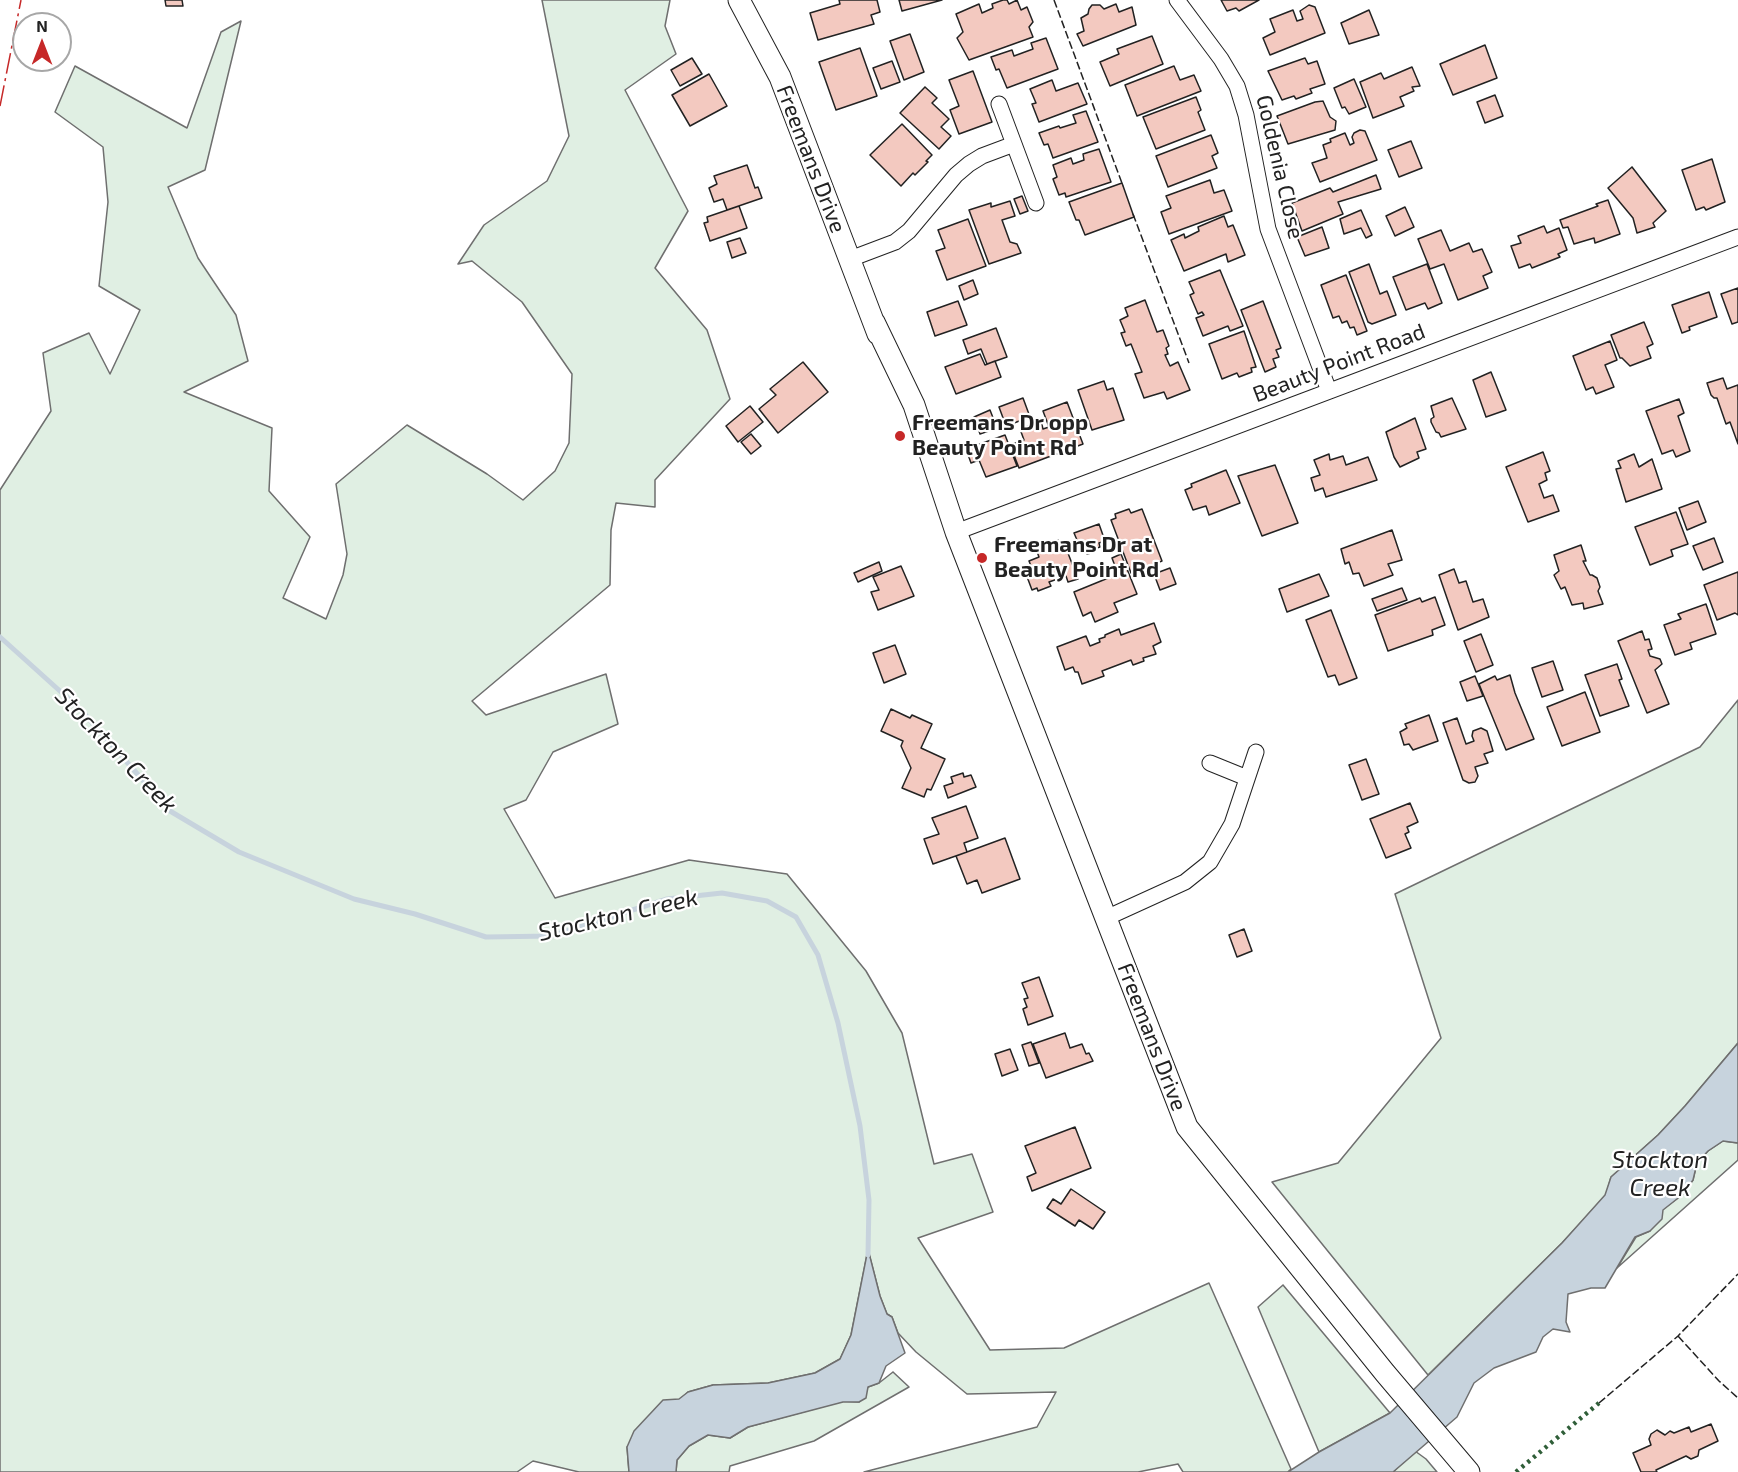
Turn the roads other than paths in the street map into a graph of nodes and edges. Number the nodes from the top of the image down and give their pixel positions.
1 (738, 0) edge
2 (1177, 0) edge
3 (999, 104) dead end
4 (1014, 144) junction
5 (1036, 203) dead end
6 (1738, 237) edge
7 (850, 259) junction
8 (1329, 391) junction
9 (956, 532) junction
10 (1256, 752) dead end
11 (1210, 764) dead end
12 (1247, 778) junction
13 (1106, 918) junction
14 (1469, 1472) edge

1 - 7 main road, Freemans Drive
2 - 8 street, Goldenia Close
3 - 4 street
4 - 5 street
4 - 7 street
6 - 8 street, Beauty Point Road
7 - 9 main road, Freemans Drive
8 - 9 street, Beauty Point Road
9 - 13 main road, Freemans Drive
10 - 12 street
11 - 12 street
12 - 13 street
13 - 14 main road, Freemans Drive

